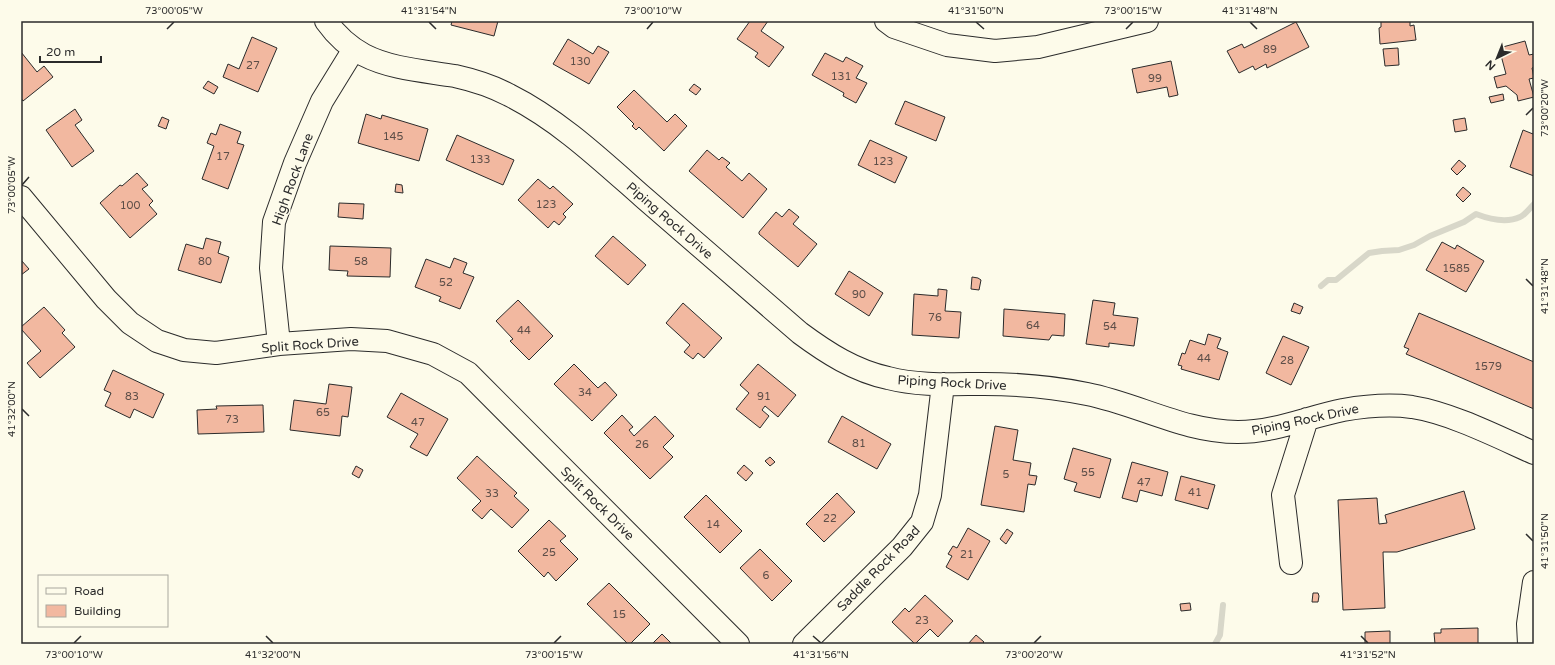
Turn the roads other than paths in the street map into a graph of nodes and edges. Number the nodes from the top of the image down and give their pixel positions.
1 (326, 21) edge
2 (886, 21) edge
3 (1147, 21) edge
4 (354, 49) junction
5 (21, 197) edge
6 (279, 344) junction
7 (943, 384) junction
8 (1307, 419) junction
9 (1534, 453) edge
10 (1291, 563) dead end
11 (1534, 582) edge
12 (738, 644) edge
13 (804, 644) edge
14 (1529, 644) edge

1 - 4 street, Piping Rock Drive
2 - 3 street
4 - 6 street, High Rock Lane
4 - 7 street, Piping Rock Drive
5 - 6 street, Split Rock Drive
6 - 12 street, Split Rock Drive
7 - 8 street, Piping Rock Drive
7 - 13 street, Saddle Rock Road
8 - 9 street, Piping Rock Drive
8 - 10 street
11 - 14 street

